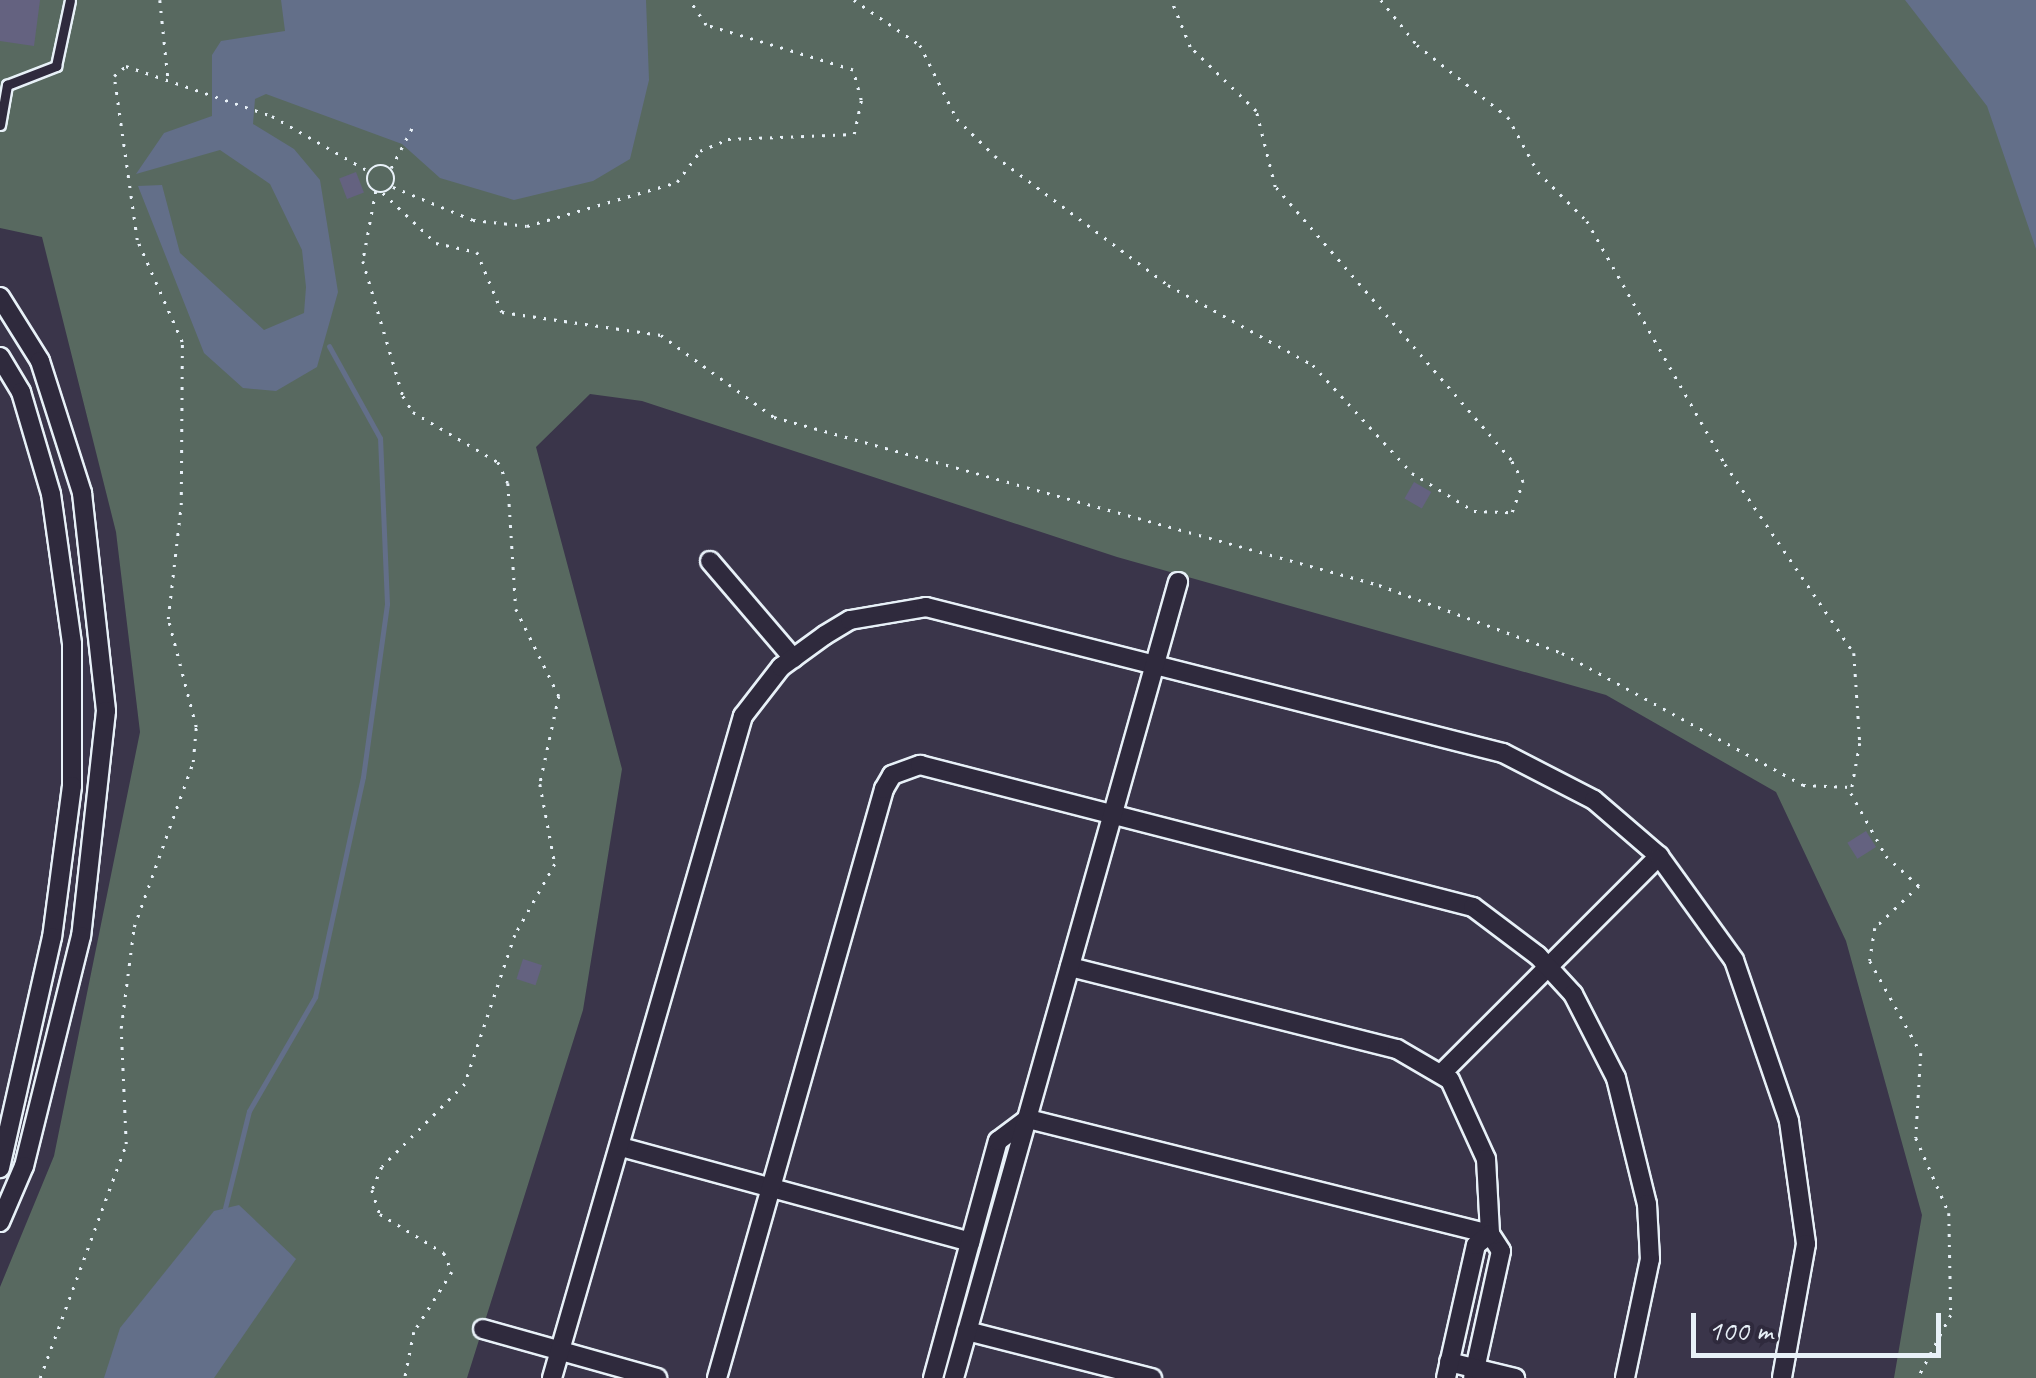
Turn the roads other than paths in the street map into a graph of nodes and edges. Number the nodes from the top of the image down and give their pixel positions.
1 (70, 0) edge
2 (0, 125) edge
3 (0, 297) edge
4 (0, 358) edge
5 (710, 561) dead end
6 (1178, 582) dead end
7 (793, 658) junction
8 (1155, 663) junction
9 (1113, 814) junction
10 (1659, 856) junction
11 (1070, 967) junction
12 (1548, 967) junction
13 (1442, 1074) junction
14 (1028, 1118) junction
15 (621, 1147) junction
16 (0, 1168) edge
17 (771, 1188) junction
18 (0, 1222) edge
19 (1490, 1234) junction
20 (970, 1242) junction
21 (483, 1329) dead end
22 (967, 1331) junction
23 (560, 1351) junction
24 (1448, 1370) edge
25 (1475, 1373) edge
26 (552, 1378) edge
27 (657, 1378) edge
28 (717, 1378) edge
29 (933, 1378) edge
30 (954, 1378) edge
31 (1152, 1378) edge
32 (1515, 1378) edge
33 (1625, 1378) edge
34 (1782, 1378) edge

1 - 2 lane
3 - 18 street
4 - 16 street
5 - 7 street
6 - 8 street
7 - 8 street
7 - 15 street
8 - 9 street
8 - 10 street
9 - 11 street
9 - 12 street
9 - 17 street
10 - 12 street
10 - 34 street
11 - 13 street
11 - 14 street
12 - 13 street
12 - 33 street
13 - 19 street
14 - 19 street
14 - 20 street
14 - 22 street
15 - 17 street
15 - 23 street
17 - 20 street
17 - 28 street
19 - 24 street
19 - 25 street
20 - 29 street
21 - 23 street
22 - 30 street
22 - 31 street
23 - 26 street
23 - 27 street
24 - 25 street
25 - 32 street

